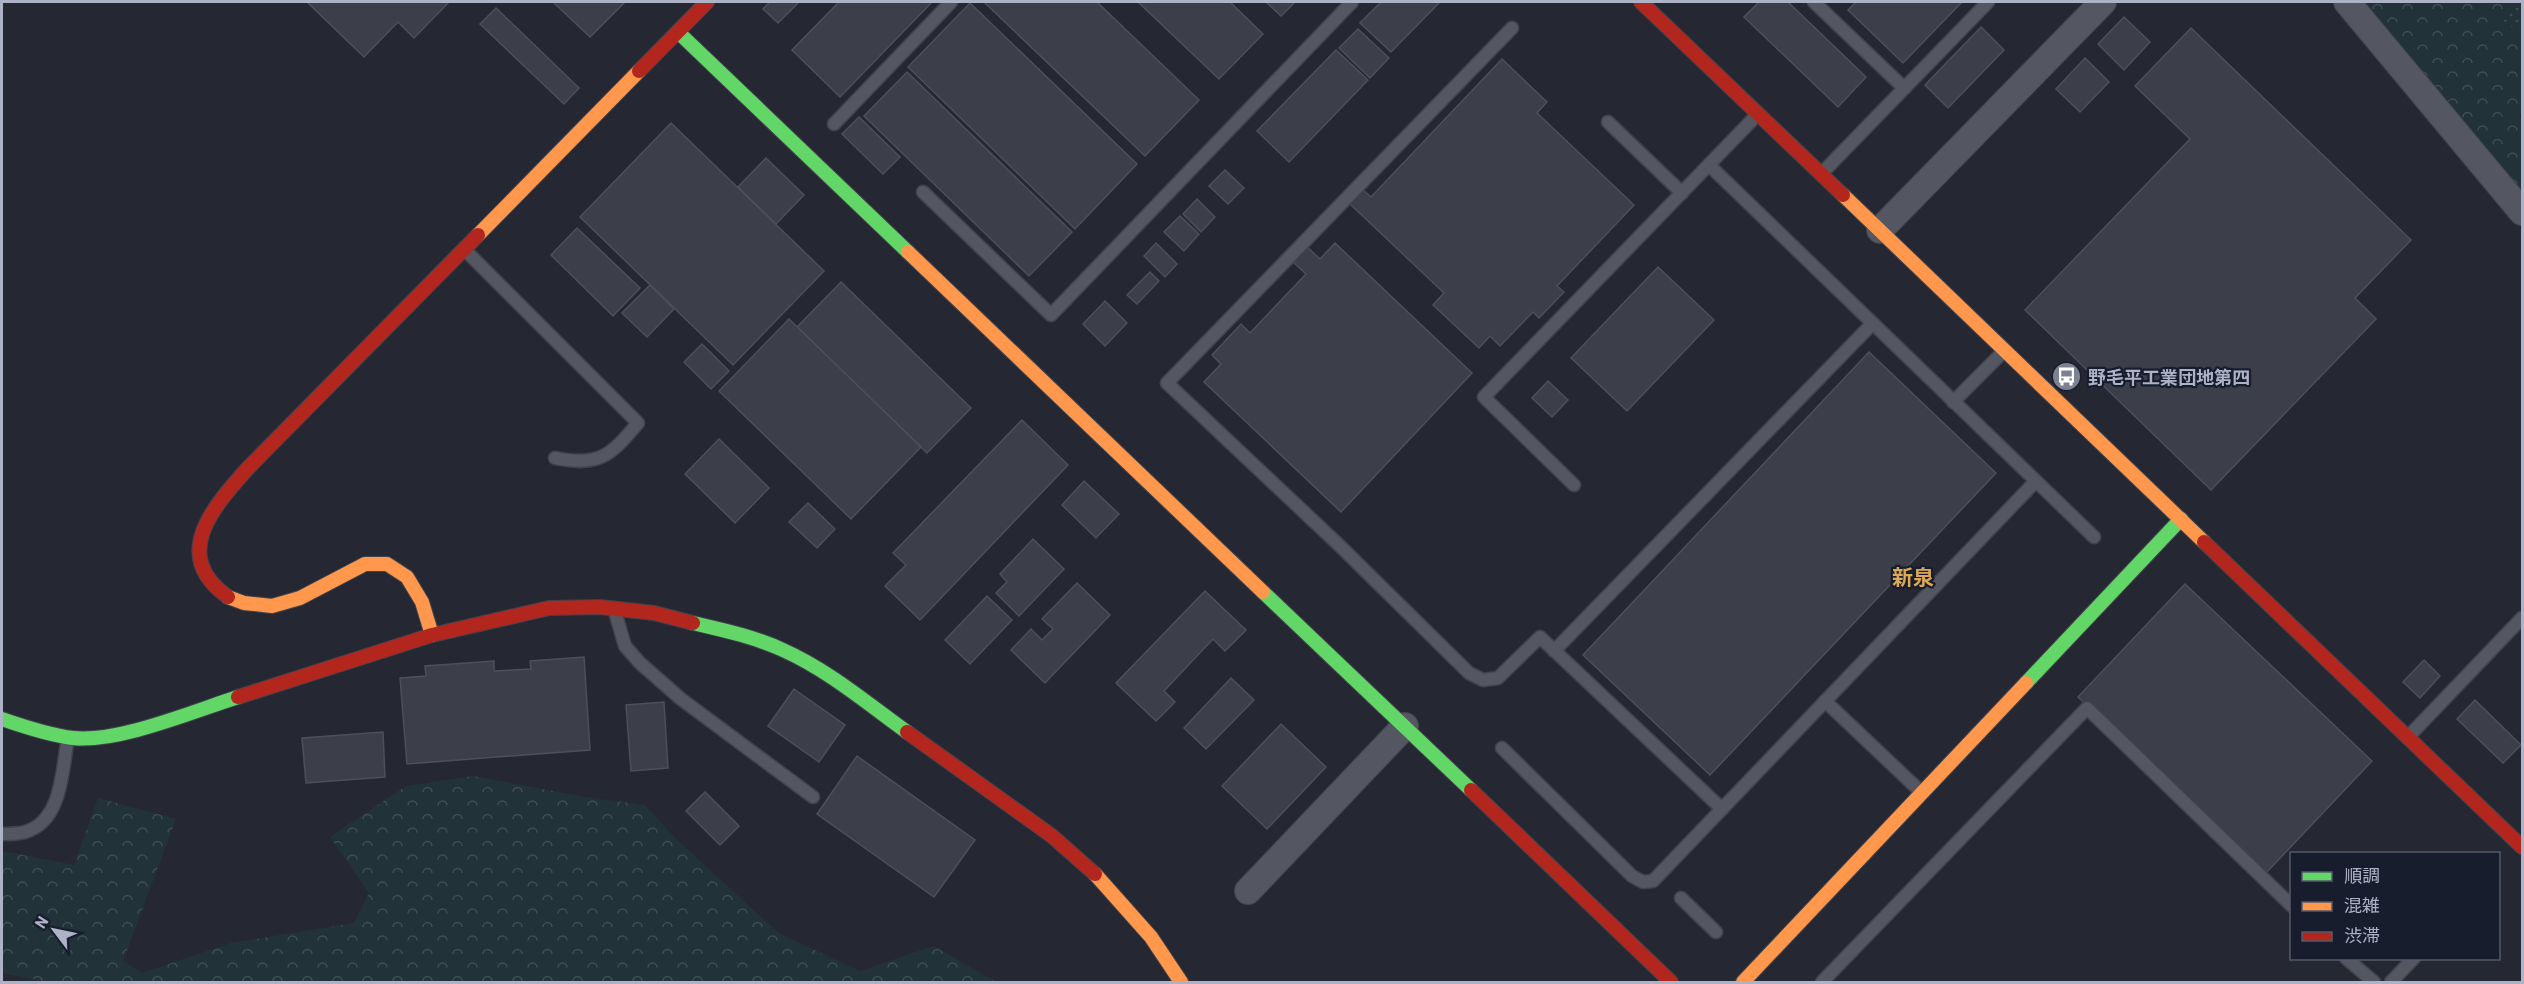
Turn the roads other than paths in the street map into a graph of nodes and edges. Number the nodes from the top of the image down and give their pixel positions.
1 (707, 2) edge
2 (951, 2) edge
3 (1352, 2) edge
4 (1641, 2) edge
5 (1815, 2) edge
6 (1988, 2) edge
7 (2103, 2) edge
8 (2347, 2) edge
9 (1512, 28) dead end
10 (678, 32) junction
11 (1904, 88) junction
12 (1758, 114) junction
13 (1608, 122) dead end
14 (834, 123) dead end
15 (1708, 165) junction
16 (1822, 174) junction
17 (923, 192) dead end
18 (1682, 193) junction
19 (2523, 212) edge
20 (1880, 230) junction
21 (464, 249) junction
22 (1872, 324) junction
23 (2005, 350) junction
24 (1953, 402) junction
25 (555, 458) dead end
26 (2035, 482) junction
27 (1574, 485) dead end
28 (2181, 519) junction
29 (2094, 537) dead end
30 (614, 608) junction
31 (2523, 618) edge
32 (432, 635) junction
33 (1554, 651) junction
34 (1825, 702) junction
35 (2, 719) edge
36 (1405, 726) junction
37 (68, 736) junction
38 (2408, 737) junction
39 (1502, 748) dead end
40 (1922, 793) junction
41 (813, 797) dead end
42 (1722, 810) junction
43 (2, 834) edge
44 (2523, 847) edge
45 (1248, 891) dead end
46 (1681, 898) dead end
47 (2290, 904) edge
48 (1716, 932) dead end
49 (2348, 960) edge
50 (2412, 960) edge
51 (1181, 982) edge
52 (1671, 982) edge
53 (1743, 982) edge
54 (1822, 982) edge
55 (2374, 982) edge
56 (2391, 982) edge

1 - 10 street
2 - 14 lane
3 - 17 lane
4 - 12 street
5 - 11 lane
6 - 11 lane
7 - 20 street
8 - 19 street
9 - 33 lane
10 - 21 street
10 - 36 street
11 - 16 lane
12 - 15 lane
12 - 16 street
13 - 18 lane
15 - 18 lane
15 - 22 lane
16 - 20 street
18 - 27 lane
20 - 23 street
21 - 25 lane
21 - 32 street
22 - 24 lane
22 - 33 lane
23 - 24 lane
23 - 28 street
24 - 26 lane
26 - 29 lane
26 - 34 lane
28 - 38 street
28 - 40 street
30 - 32 street
30 - 41 lane
30 - 51 street
31 - 38 lane
32 - 37 street
33 - 42 lane
34 - 40 lane
34 - 42 lane
35 - 37 street
36 - 45 street
36 - 52 street
37 - 43 lane
38 - 44 street
39 - 42 lane
40 - 53 street
46 - 48 lane
47 - 54 lane
49 - 55 lane
50 - 56 lane

